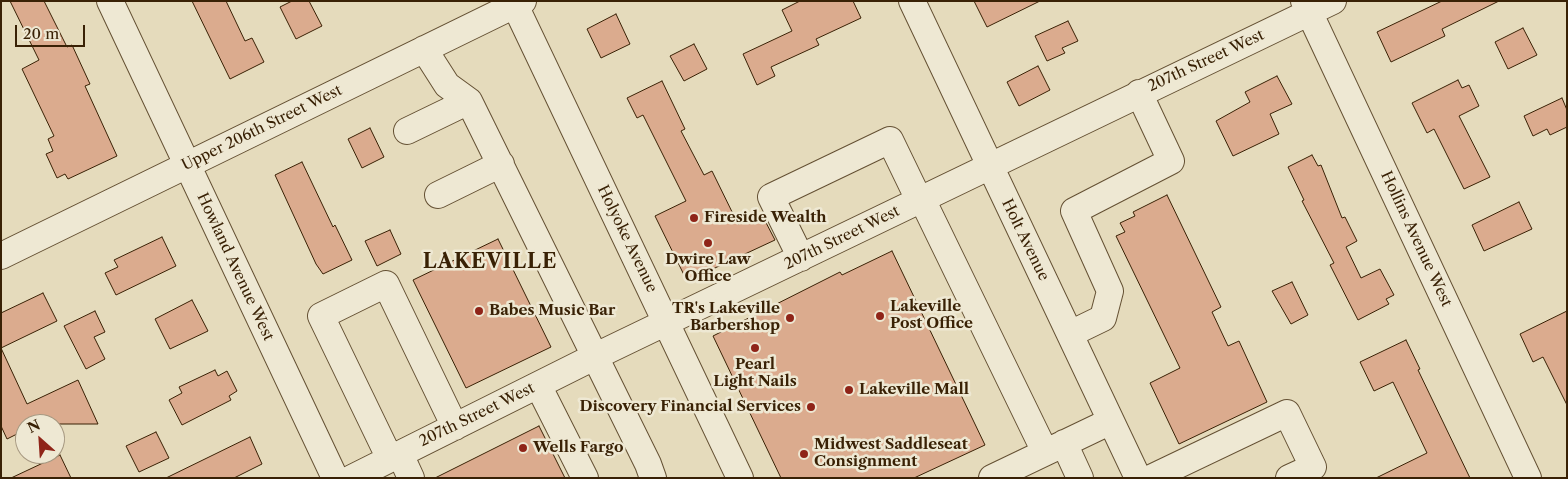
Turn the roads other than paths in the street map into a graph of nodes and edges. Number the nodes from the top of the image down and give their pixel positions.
1 (110, 1) edge
2 (912, 1) edge
3 (1333, 1) edge
4 (517, 3) edge
5 (1307, 7) edge
6 (424, 49) junction
7 (1139, 93) junction
8 (469, 101) junction
9 (407, 131) dead end
10 (501, 164) junction
11 (188, 165) junction
12 (990, 167) junction
13 (438, 195) dead end
14 (921, 200) junction
15 (1, 256) edge
16 (801, 258) junction
17 (666, 322) junction
18 (1070, 334) junction
19 (594, 357) junction
20 (538, 385) junction
21 (1111, 421) junction
22 (455, 427) junction
23 (1054, 448) junction
24 (395, 456) junction
25 (335, 478) edge
26 (352, 478) edge
27 (411, 478) edge
28 (584, 478) edge
29 (652, 478) edge
30 (740, 478) edge
31 (992, 478) edge
32 (1080, 478) edge
33 (1138, 478) edge
34 (1151, 478) edge
35 (1289, 478) edge
36 (1528, 478) edge

1 - 11 street, Howland Avenue West
2 - 12 street, Holt Avenue
3 - 5 street, 207th Street West
4 - 6 street, Upper 206th Street West
4 - 17 street, Holyoke Avenue
5 - 7 street, 207th Street West
5 - 36 street, Hollins Avenue West
6 - 8 street
6 - 11 street, Upper 206th Street West
7 - 12 street, 207th Street West
7 - 18 street
8 - 9 street
8 - 10 street
10 - 13 street
10 - 19 street
11 - 15 street, Upper 206th Street West
11 - 25 street, Howland Avenue West
12 - 14 street, 207th Street West
12 - 18 street, Holt Avenue
14 - 16 street, 207th Street West
14 - 16 street
14 - 23 street
16 - 17 street, 207th Street West
17 - 19 street, 207th Street West
17 - 30 street, Holyoke Avenue
18 - 21 street, Holt Avenue
19 - 20 street, 207th Street West
19 - 29 street
20 - 22 street, 207th Street West
20 - 28 street
21 - 23 street
21 - 33 street, Holt Avenue
22 - 24 street, 207th Street West
22 - 24 street
23 - 31 street
23 - 32 street
24 - 26 street, 207th Street West
24 - 27 street
34 - 35 street

